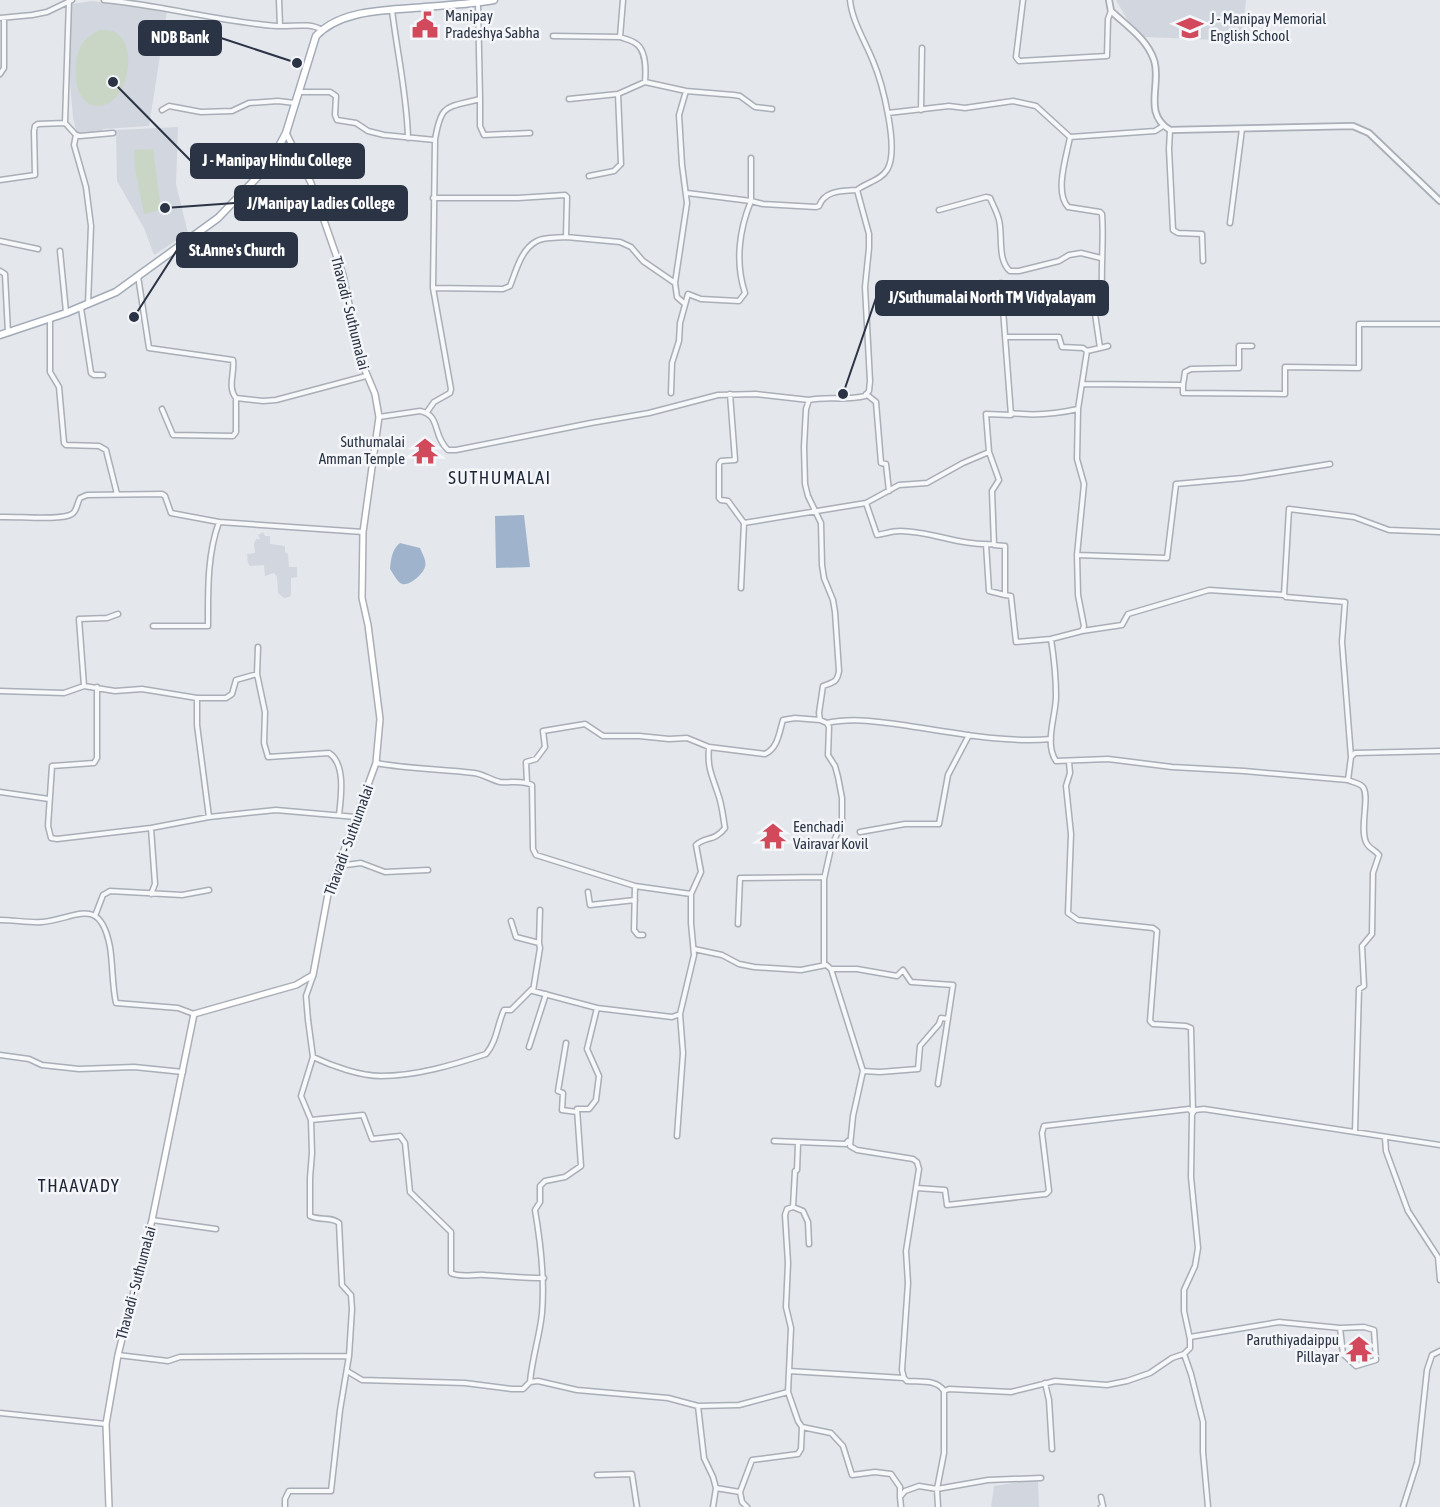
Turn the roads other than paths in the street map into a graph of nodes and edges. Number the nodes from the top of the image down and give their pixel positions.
1 (70, 0) edge
2 (104, 0) edge
3 (279, 0) edge
4 (403, 0) edge
5 (494, 0) edge
6 (623, 0) edge
7 (850, 0) edge
8 (1023, 0) edge
9 (1109, 0) edge
10 (478, 3) junction
11 (403, 8) junction
12 (392, 9) junction
13 (1111, 11) junction
14 (2, 18) edge
15 (280, 26) junction
16 (322, 30) junction
17 (553, 36) dead end
18 (620, 37) junction
19 (922, 48) dead end
20 (0, 74) edge
21 (645, 82) junction
22 (298, 92) junction
23 (686, 92) junction
24 (618, 93) junction
25 (480, 99) junction
26 (569, 99) dead end
27 (295, 103) junction
28 (772, 109) dead end
29 (162, 110) dead end
30 (921, 110) junction
31 (888, 113) junction
32 (65, 123) junction
33 (1163, 126) junction
34 (1242, 129) junction
35 (1170, 130) junction
36 (113, 133) dead end
37 (286, 133) junction
38 (530, 133) dead end
39 (76, 135) junction
40 (1071, 137) junction
41 (408, 138) junction
42 (435, 140) junction
43 (751, 158) dead end
44 (589, 176) dead end
45 (0, 180) edge
46 (857, 190) junction
47 (687, 193) junction
48 (433, 198) junction
49 (751, 201) junction
50 (1440, 201) edge
51 (939, 210) dead end
52 (1230, 223) dead end
53 (566, 237) junction
54 (0, 241) edge
55 (38, 249) dead end
56 (60, 251) dead end
57 (1101, 258) junction
58 (1203, 261) dead end
59 (0, 271) edge
60 (137, 276) junction
61 (675, 283) junction
62 (1001, 283) dead end
63 (433, 288) junction
64 (88, 304) junction
65 (685, 305) junction
66 (81, 308) junction
67 (66, 313) junction
68 (50, 319) junction
69 (1440, 324) edge
70 (8, 333) junction
71 (0, 335) edge
72 (1006, 337) junction
73 (1108, 346) dead end
74 (1252, 346) dead end
75 (1100, 348) junction
76 (1087, 351) junction
77 (103, 375) dead end
78 (366, 376) junction
79 (1083, 384) junction
80 (1183, 385) junction
81 (672, 393) dead end
82 (730, 394) junction
83 (866, 394) junction
84 (236, 398) junction
85 (809, 400) junction
86 (162, 410) dead end
87 (1078, 410) junction
88 (426, 412) junction
89 (1011, 413) junction
90 (379, 417) junction
91 (989, 452) junction
92 (1330, 464) dead end
93 (889, 491) junction
94 (117, 494) junction
95 (866, 503) junction
96 (816, 511) junction
97 (0, 517) edge
98 (219, 522) junction
99 (744, 523) junction
100 (363, 532) junction
101 (1440, 532) edge
102 (986, 544) junction
103 (993, 544) junction
104 (1077, 555) junction
105 (741, 588) dead end
106 (1284, 595) junction
107 (1005, 596) junction
108 (118, 614) dead end
109 (153, 626) dead end
110 (1082, 631) junction
111 (1051, 639) junction
112 (258, 647) dead end
113 (257, 674) junction
114 (84, 686) junction
115 (97, 687) junction
116 (0, 691) edge
117 (197, 698) junction
118 (820, 720) junction
119 (827, 723) junction
120 (969, 735) junction
121 (1051, 739) junction
122 (709, 747) junction
123 (1440, 751) edge
124 (1351, 757) junction
125 (1069, 762) junction
126 (376, 764) junction
127 (1348, 780) junction
128 (527, 782) junction
129 (0, 792) edge
130 (49, 799) junction
131 (339, 815) junction
132 (209, 817) junction
133 (357, 817) junction
134 (151, 828) junction
135 (860, 832) dead end
136 (338, 866) junction
137 (428, 870) dead end
138 (825, 877) junction
139 (635, 886) junction
140 (209, 890) dead end
141 (588, 892) dead end
142 (151, 894) junction
143 (691, 894) junction
144 (635, 900) junction
145 (540, 910) dead end
146 (95, 916) junction
147 (0, 920) edge
148 (512, 921) dead end
149 (738, 924) dead end
150 (643, 935) dead end
151 (539, 943) junction
152 (694, 949) junction
153 (826, 965) junction
154 (831, 969) junction
155 (313, 975) junction
156 (532, 989) junction
157 (546, 994) junction
158 (597, 1008) junction
159 (194, 1014) junction
160 (681, 1014) junction
161 (948, 1019) junction
162 (566, 1043) dead end
163 (529, 1047) dead end
164 (0, 1055) edge
165 (314, 1057) junction
166 (863, 1071) junction
167 (184, 1072) junction
168 (938, 1084) dead end
169 (577, 1112) junction
170 (1193, 1113) junction
171 (311, 1120) junction
172 (1355, 1132) junction
173 (677, 1136) dead end
174 (849, 1137) junction
175 (1385, 1138) junction
176 (774, 1142) dead end
177 (798, 1144) junction
178 (1440, 1145) edge
179 (916, 1188) junction
180 (793, 1207) junction
181 (152, 1220) junction
182 (216, 1229) dead end
183 (809, 1244) dead end
184 (544, 1278) junction
185 (1440, 1280) edge
186 (1340, 1328) junction
187 (1190, 1336) junction
188 (1440, 1351) edge
189 (1184, 1354) junction
190 (118, 1355) junction
191 (349, 1356) junction
192 (347, 1371) junction
193 (789, 1371) junction
194 (904, 1378) junction
195 (530, 1382) junction
196 (1045, 1383) junction
197 (944, 1391) junction
198 (788, 1392) junction
199 (698, 1406) junction
200 (0, 1413) edge
201 (106, 1424) junction
202 (802, 1427) junction
203 (1052, 1449) dead end
204 (597, 1475) dead end
205 (1041, 1478) dead end
206 (716, 1488) junction
207 (937, 1489) junction
208 (740, 1492) junction
209 (900, 1497) junction
210 (1101, 1497) dead end
211 (109, 1507) edge
212 (285, 1507) edge
213 (637, 1507) edge
214 (713, 1507) edge
215 (747, 1507) edge
216 (901, 1507) edge
217 (938, 1507) edge
218 (1101, 1507) edge
219 (1208, 1507) edge
220 (1402, 1507) edge

1 - 14 street
1 - 32 street
2 - 15 street
3 - 15 street
4 - 11 street
5 - 10 main road
6 - 18 street
7 - 31 street
8 - 13 street
9 - 13 street
10 - 11 main road
10 - 25 street
11 - 12 main road
12 - 16 main road
12 - 41 street
13 - 33 street
14 - 20 street
15 - 16 street
16 - 22 main road
17 - 18 street
18 - 21 street
19 - 30 street
21 - 23 street
21 - 24 street
22 - 27 main road
22 - 41 street
23 - 28 street
23 - 47 street
24 - 26 street
24 - 44 street
25 - 38 street
25 - 42 street
27 - 29 street
27 - 37 main road
30 - 31 street
30 - 40 street
31 - 46 street
32 - 39 street
32 - 45 street
33 - 35 street
33 - 40 street
34 - 35 street
34 - 50 street
34 - 52 street
35 - 58 street
36 - 39 street
37 - 60 main road
37 - 78 main road, Thavadi - Suthumalai
39 - 64 street
40 - 57 street
41 - 42 street
42 - 48 street
43 - 49 street
46 - 49 street
46 - 83 street
47 - 49 street
47 - 61 street
48 - 53 street
48 - 63 street
49 - 65 street
51 - 57 street
53 - 61 street
53 - 63 street
54 - 55 street
56 - 67 street
57 - 75 street
59 - 70 street
60 - 64 main road
60 - 84 street
61 - 65 street
62 - 72 street
63 - 88 street
64 - 66 main road
65 - 81 street
66 - 67 main road
66 - 77 street
67 - 68 main road
68 - 70 main road
68 - 94 street
69 - 80 street
70 - 71 main road
72 - 76 street
72 - 89 street
73 - 75 street
74 - 80 street
75 - 76 street
76 - 79 street
78 - 84 street
78 - 90 main road, Thavadi - Suthumalai
79 - 80 street
79 - 87 street
82 - 85 street
82 - 88 street
82 - 99 street
83 - 85 street
83 - 93 street
84 - 86 street
85 - 96 street
87 - 89 street
87 - 104 street
88 - 90 street
89 - 91 street
90 - 100 main road, Thavadi - Suthumalai
91 - 93 street
91 - 103 street
92 - 104 street
93 - 95 street
94 - 97 street
94 - 98 street
95 - 96 street
95 - 102 street
96 - 99 street
96 - 118 street
98 - 100 street
98 - 109 street
99 - 105 street
100 - 126 main road, Thavadi - Suthumalai
101 - 106 street
102 - 103 street
102 - 107 street
103 - 107 street
104 - 110 street
106 - 110 street
106 - 124 street
107 - 111 street
108 - 114 street
110 - 111 street
111 - 121 street
112 - 113 street
113 - 117 street
113 - 131 street
114 - 115 street
114 - 116 street
115 - 117 street
115 - 130 street
117 - 132 street
118 - 119 street
118 - 122 street
119 - 120 street
119 - 138 street
120 - 121 street
120 - 135 street
121 - 125 street
122 - 128 street
122 - 143 street
123 - 124 street
124 - 127 street
125 - 127 street
125 - 170 street
126 - 128 street
126 - 133 main road, Thavadi - Suthumalai
127 - 172 street
128 - 139 street
129 - 130 street
130 - 134 street
131 - 132 street
131 - 133 street
132 - 134 street
133 - 136 main road, Thavadi - Suthumalai
134 - 142 street
136 - 137 street
136 - 155 main road, Thavadi - Suthumalai
138 - 149 street
138 - 153 street
139 - 143 street
139 - 144 street
140 - 142 street
141 - 144 street
142 - 146 street
143 - 152 street
144 - 150 street
145 - 151 street
146 - 147 street
146 - 159 street
148 - 151 street
151 - 156 street
152 - 153 street
152 - 160 street
153 - 154 street
154 - 161 street
154 - 166 street
155 - 159 main road
155 - 165 street
156 - 157 street
156 - 165 street
157 - 158 street
157 - 163 street
158 - 160 street
158 - 169 street
159 - 167 main road, Thavadi - Suthumalai
160 - 173 street
161 - 166 street
161 - 168 street
162 - 169 street
164 - 167 street
165 - 171 street
166 - 174 street
167 - 181 main road, Thavadi - Suthumalai
169 - 184 street
170 - 172 street
170 - 179 street
170 - 187 street
171 - 184 street
171 - 191 street
172 - 175 street
174 - 177 street
174 - 179 street
175 - 178 street
175 - 185 street
176 - 177 street
177 - 180 street
179 - 194 street
180 - 183 street
180 - 193 street
181 - 182 street
181 - 190 main road, Thavadi - Suthumalai
184 - 195 street
186 - 186 street
186 - 187 street
187 - 189 street
188 - 220 street
189 - 196 street
189 - 219 street
190 - 191 street
190 - 201 main road, Thavadi - Suthumalai
191 - 192 street
192 - 195 street
192 - 212 street
193 - 194 street
193 - 198 street
194 - 197 street
195 - 199 street
196 - 197 street
196 - 203 street
197 - 207 street
198 - 199 street
198 - 202 street
199 - 206 street
200 - 201 street
201 - 211 main road, Thavadi - Suthumalai
202 - 208 street
202 - 209 street
204 - 213 street
205 - 207 street
206 - 208 street
206 - 214 street
207 - 209 street
207 - 217 street
208 - 215 street
209 - 216 street
210 - 218 street

